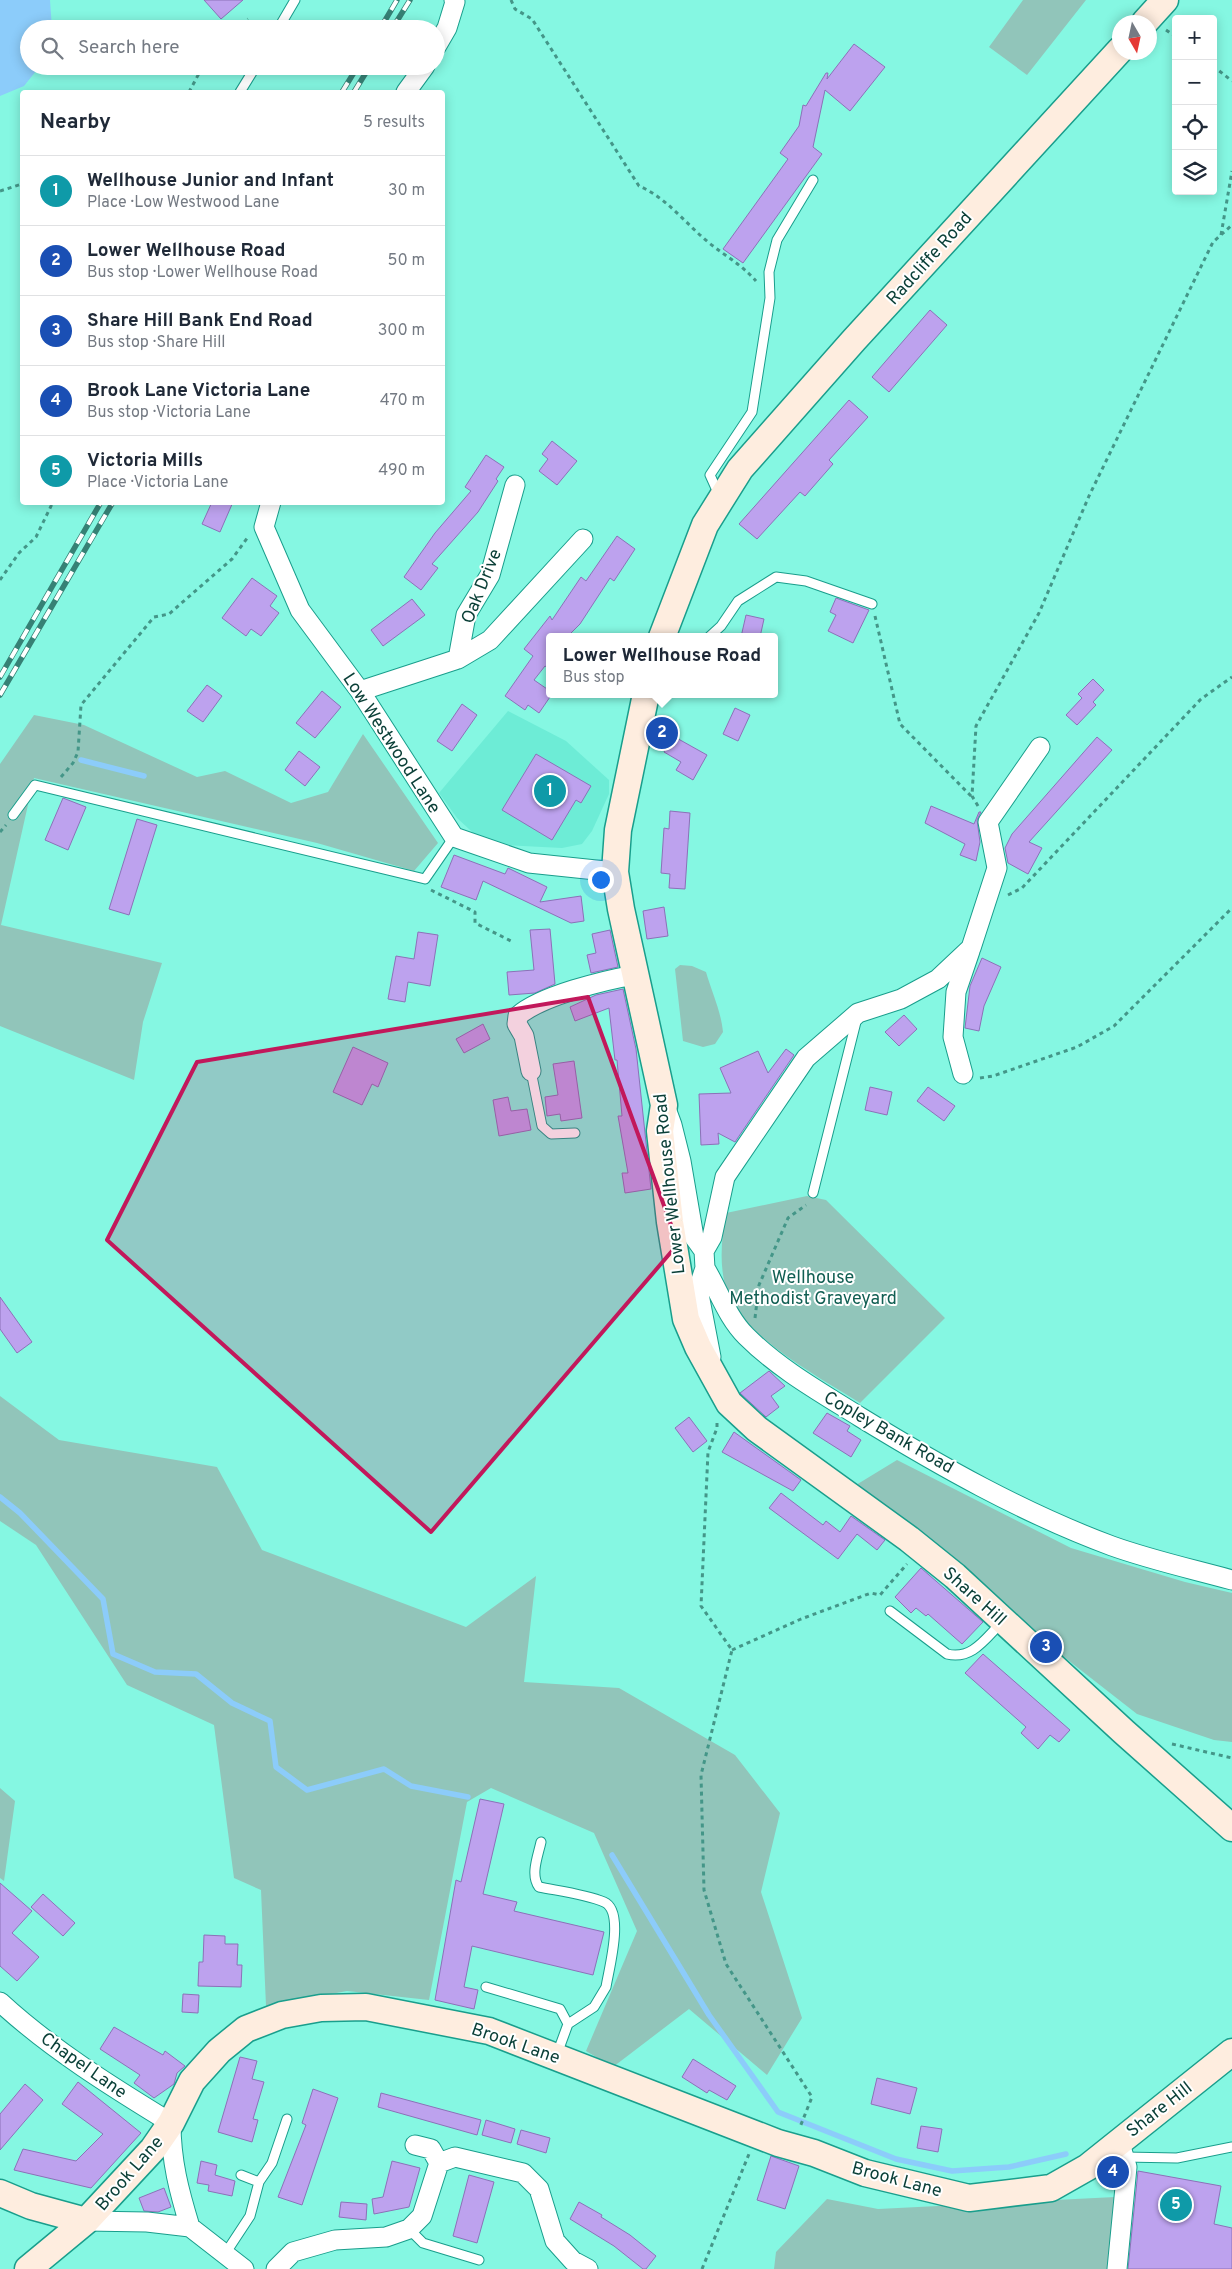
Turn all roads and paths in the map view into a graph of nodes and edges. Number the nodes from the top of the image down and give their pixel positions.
1 (295, 0) edge
2 (454, 0) edge
3 (511, 0) edge
4 (1165, 0) edge
5 (1151, 15) edge
6 (283, 20) edge
7 (445, 31) edge
8 (1112, 59) edge
9 (1217, 69) edge
10 (198, 75) edge
11 (250, 75) edge
12 (418, 75) edge
13 (1232, 81) edge
14 (190, 90) edge
15 (241, 90) edge
16 (407, 90) edge
17 (1232, 172) edge
18 (813, 180) dead end
19 (20, 185) edge
20 (0, 191) edge
21 (1232, 225) edge
22 (1221, 235) junction
23 (743, 266) dead end
24 (515, 485) dead end
25 (721, 500) junction
26 (52, 505) edge
27 (270, 505) edge
28 (583, 539) dead end
29 (244, 541) dead end
30 (0, 580) edge
31 (872, 604) joint
32 (664, 633) edge
33 (713, 633) edge
34 (458, 659) junction
35 (1232, 677) edge
36 (360, 692) junction
37 (645, 698) edge
38 (1040, 746) dead end
39 (53, 787) junction
40 (972, 796) junction
41 (13, 815) dead end
42 (988, 822) junction
43 (454, 837) junction
44 (615, 872) junction
45 (425, 879) junction
46 (985, 906) junction
47 (1232, 908) edge
48 (513, 942) dead end
49 (971, 948) junction
50 (635, 975) junction
51 (858, 1013) junction
52 (531, 1070) joint
53 (963, 1074) joint
54 (664, 1105) junction
55 (575, 1133) dead end
56 (813, 1193) joint
57 (704, 1260) junction
58 (746, 1335) junction
59 (714, 1373) junction
60 (717, 1418) dead end
61 (921, 1549) junction
62 (1232, 1580) edge
63 (890, 1611) dead end
64 (1003, 1621) junction
65 (732, 1650) junction
66 (1171, 1744) dead end
67 (1232, 1758) edge
68 (1232, 1828) edge
69 (542, 1842) dead end
70 (486, 1987) dead end
71 (0, 2002) edge
72 (568, 2024) junction
73 (1232, 2052) edge
74 (556, 2056) junction
75 (287, 2119) dead end
76 (171, 2123) junction
77 (756, 2135) junction
78 (796, 2135) dead end
79 (415, 2145) dead end
80 (1232, 2147) edge
81 (1122, 2149) junction
82 (439, 2163) junction
83 (1088, 2167) joint
84 (241, 2175) dead end
85 (259, 2182) junction
86 (0, 2193) edge
87 (86, 2221) junction
88 (190, 2227) junction
89 (409, 2229) junction
90 (225, 2254) junction
91 (479, 2260) dead end
92 (28, 2269) edge
93 (244, 2269) edge
94 (276, 2269) edge
95 (588, 2269) edge
96 (702, 2269) edge
97 (1116, 2269) edge

1 - 6 lane
2 - 7 street
3 - 23 path
4 - 5 street
8 - 25 street, Radcliffe Road
9 - 13 path
10 - 14 path
11 - 15 lane
12 - 16 street
17 - 22 path
18 - 25 lane
19 - 20 path
21 - 22 path
22 - 40 path
24 - 34 street, Oak Drive
25 - 32 street
26 - 30 path
27 - 36 street, Low Westwood Lane
28 - 34 street, Oak Drive
29 - 39 path
31 - 33 lane
31 - 40 path
34 - 36 street, Oak Drive
35 - 46 path
36 - 43 street, Low Westwood Lane
37 - 44 street, Lower Wellhouse Road
38 - 42 street
39 - 41 lane
39 - 45 lane
40 - 42 path
42 - 46 street
43 - 44 street
43 - 45 lane
44 - 50 street, Lower Wellhouse Road
45 - 48 path
46 - 49 street
47 - 53 path
49 - 51 street
49 - 53 street
50 - 52 street
50 - 54 street, Lower Wellhouse Road
51 - 56 lane
51 - 57 street
52 - 55 lane
54 - 57 street, Copley Bank Road
54 - 59 street, Lower Wellhouse Road
56 - 58 path
57 - 58 street, Copley Bank Road
57 - 59 street
58 - 62 street, Copley Bank Road
59 - 61 street, Share Hill
60 - 65 path
61 - 64 street, Share Hill
61 - 65 path
63 - 64 lane
64 - 68 street, Share Hill
65 - 78 path
66 - 67 path
69 - 72 lane
70 - 72 lane
71 - 76 street, Chapel Lane
72 - 74 lane
73 - 81 street, Share Hill
74 - 76 street, Brook Lane
74 - 77 street, Brook Lane
75 - 85 lane
76 - 87 street, Brook Lane
76 - 88 street
77 - 83 street, Brook Lane
77 - 96 path
79 - 82 street
80 - 81 lane
81 - 83 street, Share Hill
81 - 97 street
82 - 89 street
82 - 95 street
84 - 85 lane
85 - 90 lane
86 - 87 street
87 - 88 street
87 - 92 street, Brook Lane
88 - 90 street
89 - 91 lane
89 - 94 street
90 - 93 street

